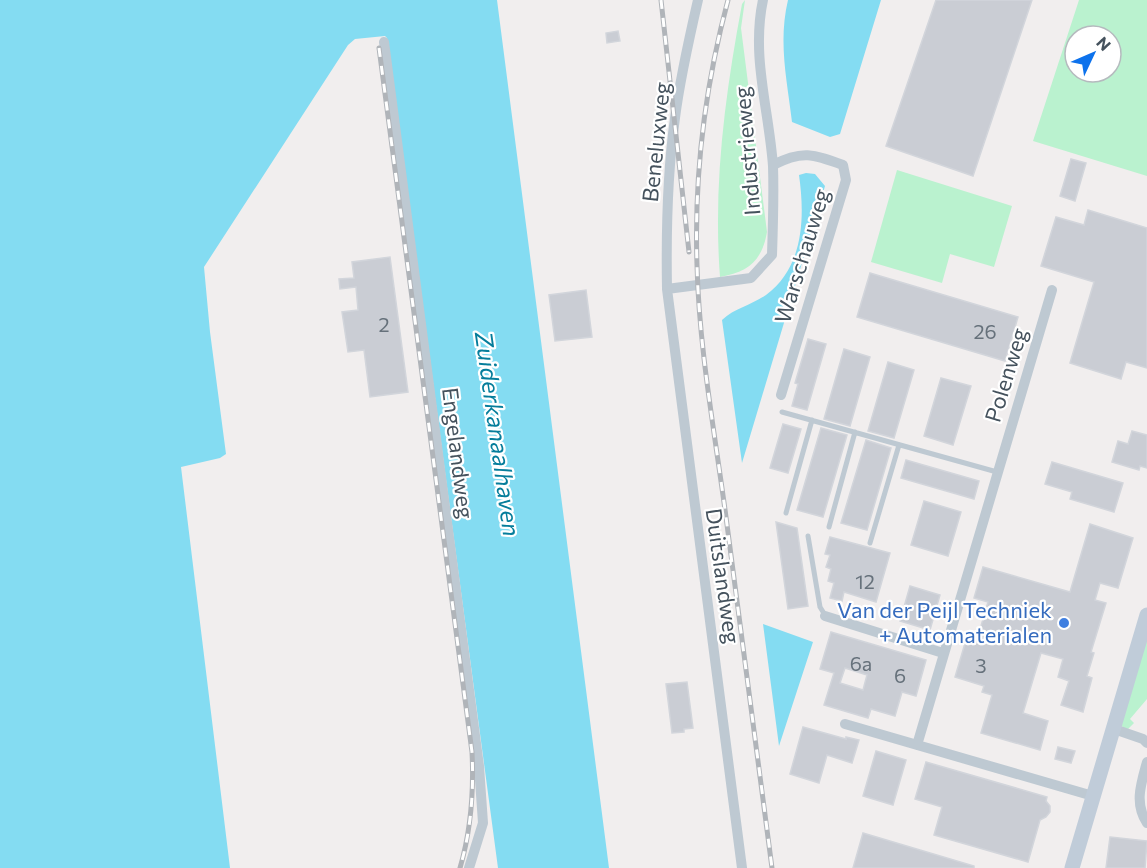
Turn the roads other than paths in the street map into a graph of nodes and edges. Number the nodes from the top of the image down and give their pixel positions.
1 (698, 0) edge
2 (763, 0) edge
3 (384, 42) dead end
4 (773, 165) junction
5 (667, 289) junction
6 (1052, 290) dead end
7 (781, 395) dead end
8 (782, 411) dead end
9 (812, 420) junction
10 (855, 432) junction
11 (899, 445) junction
12 (998, 472) junction
13 (786, 513) dead end
14 (829, 527) dead end
15 (808, 536) dead end
16 (870, 543) dead end
17 (1147, 615) edge
18 (825, 616) joint
19 (943, 654) junction
20 (845, 724) dead end
21 (1114, 729) junction
22 (1147, 742) edge
23 (917, 745) junction
24 (1147, 762) edge
25 (1093, 795) junction
26 (1147, 823) edge
27 (469, 868) edge
28 (742, 868) edge
29 (1072, 868) edge

1 - 5 street, Beneluxweg
2 - 4 street, Industrieweg
3 - 27 street, Engelandweg
4 - 5 street, Industrieweg
4 - 7 street, Warschauweg
5 - 28 street, Duitslandweg
6 - 12 street, Polenweg
8 - 9 lane
9 - 10 lane
9 - 13 lane
10 - 11 lane
10 - 14 lane
11 - 12 lane
11 - 16 lane
12 - 19 street, Polenweg
15 - 18 lane
17 - 21 main road
18 - 19 street
19 - 23 street, Polenweg
20 - 23 street
21 - 22 street
21 - 25 main road
23 - 25 street
24 - 26 street
25 - 29 main road

